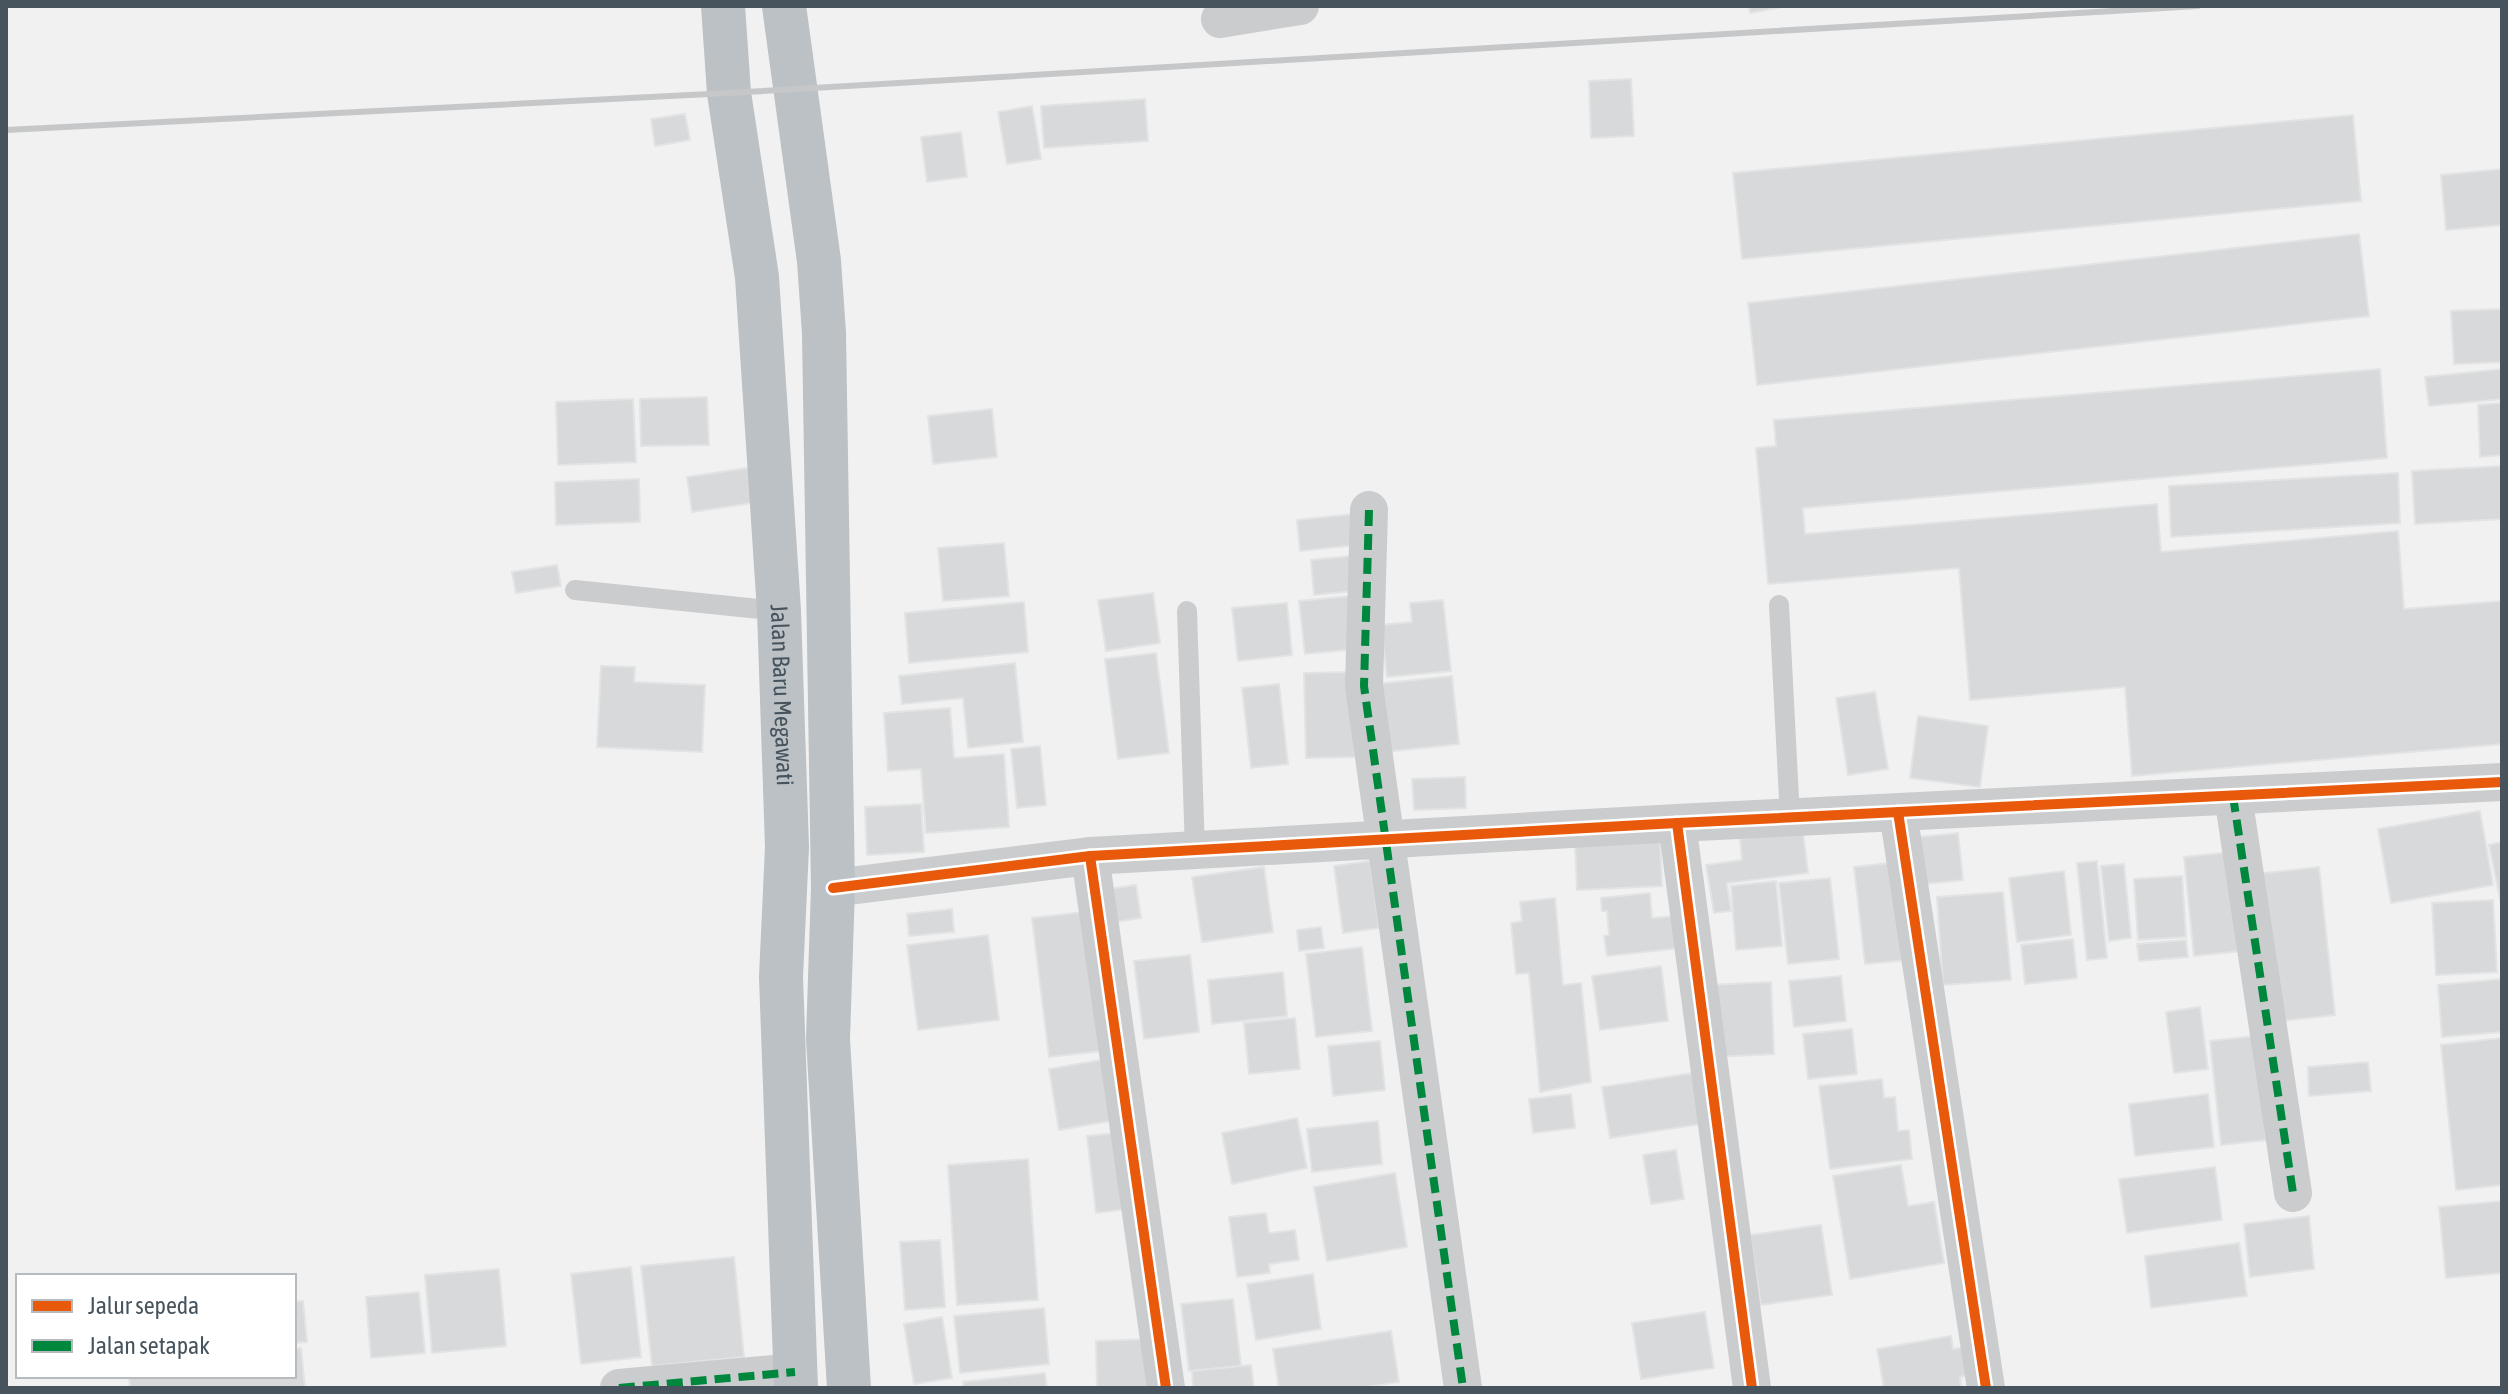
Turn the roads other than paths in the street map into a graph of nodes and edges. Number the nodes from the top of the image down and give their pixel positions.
1 (723, 6) edge
2 (784, 6) edge
3 (1300, 6) edge
4 (1220, 19) dead end
5 (1369, 510) dead end
6 (575, 590) dead end
7 (1779, 605) dead end
8 (779, 611) junction
9 (1187, 611) dead end
10 (2502, 782) edge
11 (2233, 796) junction
12 (1898, 812) junction
13 (1790, 818) junction
14 (1677, 823) junction
15 (1386, 839) junction
16 (1195, 851) junction
17 (1090, 856) junction
18 (833, 888) junction
19 (2293, 1193) dead end
20 (796, 1380) edge
21 (619, 1388) edge
22 (849, 1388) edge
23 (1166, 1388) edge
24 (1463, 1388) edge
25 (1752, 1388) edge
26 (1986, 1388) edge

1 - 8 highway, Jalan Baru Megawati
2 - 18 highway, Jalan Baru Megawati
3 - 4 street
5 - 15 street
6 - 8 lane
7 - 13 lane
8 - 20 highway, Jalan Baru Megawati
9 - 16 lane
10 - 11 street
11 - 12 street
11 - 19 street
12 - 13 street
12 - 26 street
13 - 14 street
14 - 15 street
14 - 25 street
15 - 16 street
15 - 24 street
16 - 17 street
17 - 18 street
17 - 23 street
18 - 22 highway, Jalan Baru Megawati
20 - 21 street

